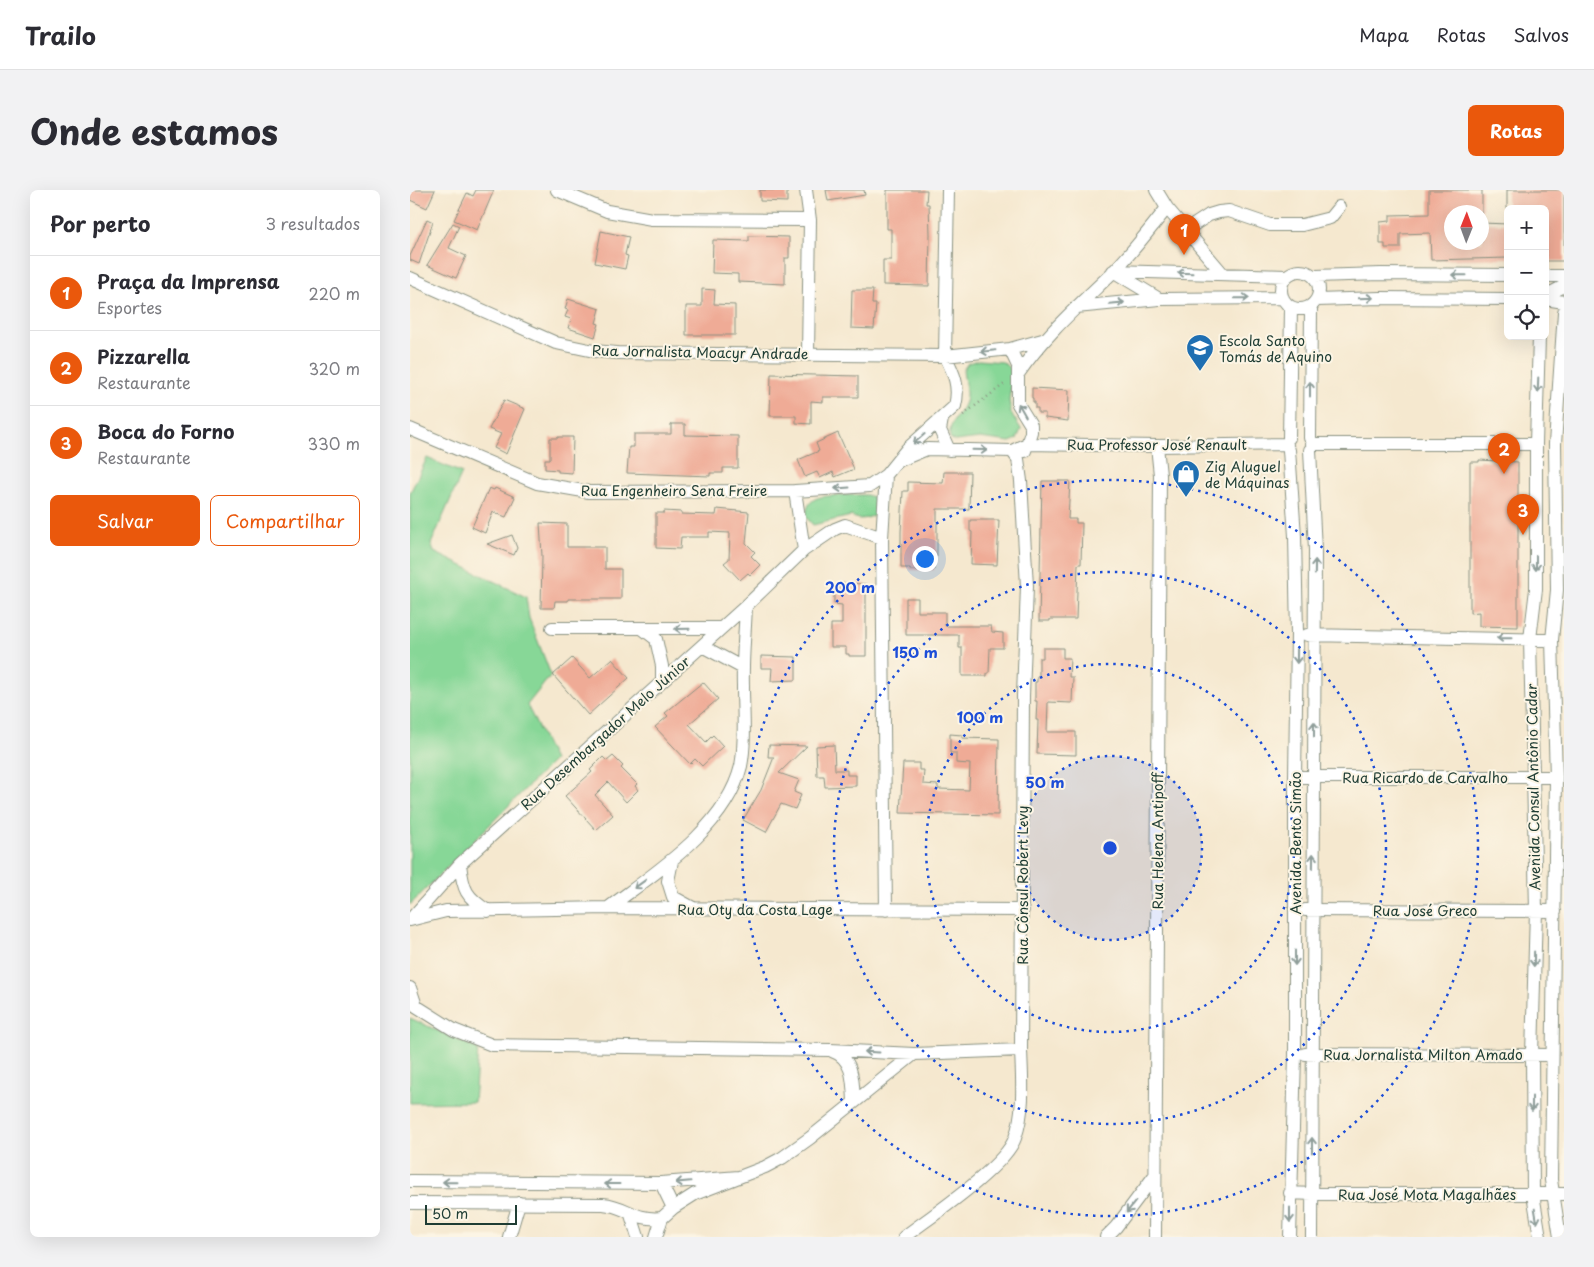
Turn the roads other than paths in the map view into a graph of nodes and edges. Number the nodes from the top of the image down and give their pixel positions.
1 (557, 190) edge
2 (806, 190) edge
3 (948, 190) edge
4 (1156, 190) edge
5 (1339, 207) dead end
6 (1167, 208) junction
7 (810, 220) junction
8 (1186, 230) junction
9 (1114, 271) junction
10 (1223, 274) junction
11 (1504, 275) edge
12 (1286, 276) junction
13 (1315, 276) junction
14 (1549, 276) edge
15 (1564, 276) edge
16 (410, 278) edge
17 (1564, 286) edge
18 (1549, 295) edge
19 (1504, 298) edge
20 (1159, 299) junction
21 (1549, 299) edge
22 (1287, 302) junction
23 (1564, 302) edge
24 (1314, 303) junction
25 (1076, 307) junction
26 (1564, 312) edge
27 (1046, 340) junction
28 (1539, 340) edge
29 (1010, 349) junction
30 (966, 353) junction
31 (808, 354) junction
32 (945, 356) junction
33 (954, 373) junction
34 (1018, 374) junction
35 (942, 418) junction
36 (410, 429) edge
37 (1026, 444) junction
38 (1289, 444) junction
39 (1311, 444) junction
40 (1536, 444) junction
41 (1559, 444) edge
42 (1157, 446) junction
43 (949, 450) junction
44 (1012, 451) junction
45 (898, 461) junction
46 (886, 476) junction
47 (1021, 481) junction
48 (795, 491) junction
49 (882, 538) junction
50 (804, 550) junction
51 (1536, 589) junction
52 (1560, 590) edge
53 (746, 606) junction
54 (552, 628) dead end
55 (721, 628) junction
56 (643, 629) junction
57 (1297, 634) junction
58 (1314, 635) junction
59 (1530, 639) junction
60 (1552, 640) junction
61 (702, 646) junction
62 (743, 668) junction
63 (662, 682) junction
64 (1532, 776) junction
65 (1295, 777) junction
66 (1556, 777) junction
67 (1314, 778) junction
68 (672, 861) junction
69 (460, 864) junction
70 (608, 908) junction
71 (695, 909) junction
72 (1296, 909) junction
73 (886, 910) junction
74 (1023, 910) junction
75 (1312, 910) junction
76 (1536, 910) junction
77 (488, 911) junction
78 (1555, 911) junction
79 (410, 920) edge
80 (410, 988) edge
81 (830, 1050) junction
82 (1021, 1050) junction
83 (914, 1054) junction
84 (1312, 1054) junction
85 (1295, 1055) junction
86 (1532, 1055) junction
87 (1552, 1055) junction
88 (854, 1102) junction
89 (1156, 1175) junction
90 (739, 1177) junction
91 (410, 1181) edge
92 (661, 1183) junction
93 (1290, 1193) junction
94 (1558, 1193) edge
95 (1312, 1194) junction
96 (1533, 1194) junction
97 (410, 1202) edge
98 (519, 1203) junction
99 (673, 1208) junction
100 (631, 1215) junction
101 (662, 1218) junction
102 (509, 1237) edge
103 (638, 1237) edge
104 (656, 1237) edge
105 (904, 1237) edge
106 (1106, 1237) edge
107 (1155, 1237) edge
108 (1290, 1237) edge
109 (1312, 1237) edge
110 (1540, 1237) edge
111 (1560, 1237) edge

1 - 7 street
2 - 7 street
3 - 32 street
4 - 6 street
5 - 8 street
6 - 8 street
6 - 9 street
7 - 31 street
8 - 10 street
10 -> 9 street
9 - 20 street
9 - 25 street
10 - 12 street
11 -> 13 street
12 - 13 street
12 - 22 street
13 - 24 street
14 - 15 street
16 - 31 street, Rua Jornalista Moacyr Andrade
17 - 18 street
24 -> 19 street
20 -> 22 street
25 -> 20 street
21 - 23 street
22 - 24 street
22 - 38 street, Avenida Bento Simão
39 -> 24 street, Avenida Bento Simão
25 - 27 street
26 - 41 street, Avenida Consul Antônio Cadar
27 - 29 street, Rua Jornalista Moacyr Andrade
27 - 34 street
28 -> 40 street, Avenida Consul Antônio Cadar
29 -> 30 street, Rua Jornalista Moacyr Andrade
29 - 34 street
30 - 32 street, Rua Jornalista Moacyr Andrade
30 - 33 street
31 - 32 street, Rua Jornalista Moacyr Andrade
32 - 33 street
33 - 35 street
37 -> 34 street, Rua Cônsul Robert Levy
35 - 43 street
35 -> 45 street
36 - 48 street, Rua Engenheiro Sena Freire
37 - 42 street, Rua Professor José Renault
37 - 44 street
37 - 47 street, Rua Cônsul Robert Levy
38 - 39 street
38 - 39 street
38 - 42 street, Rua Professor José Renault
38 - 57 street, Avenida Bento Simão
39 - 40 street
58 -> 39 street, Avenida Bento Simão
40 -> 51 street, Avenida Consul Antônio Cadar
41 - 52 street, Avenida Consul Antônio Cadar
42 - 89 street, Rua Helena Antipoff
43 -> 44 street
43 - 45 street
44 - 47 street, Rua Cônsul Robert Levy
45 - 46 street
46 -> 48 street, Rua Engenheiro Sena Freire
46 - 49 street
47 - 74 street, Rua Cônsul Robert Levy
48 - 50 street
49 - 50 street, Rua Desembargador Melo Júnior
49 - 73 street
50 - 53 street, Rua Desembargador Melo Júnior
51 - 52 street
51 - 59 street, Avenida Consul Antônio Cadar
52 - 60 street, Avenida Consul Antônio Cadar
53 - 55 street, Rua Desembargador Melo Júnior
53 - 62 street
54 - 56 street
55 -> 56 street
55 - 61 street, Rua Desembargador Melo Júnior
56 - 63 street
57 - 58 street
57 -> 65 street, Avenida Bento Simão
59 -> 58 street
67 -> 58 street, Avenida Bento Simão
59 - 60 street
59 - 64 street, Avenida Consul Antônio Cadar
60 - 66 street, Avenida Consul Antônio Cadar
61 - 62 street
61 - 63 street, Rua Desembargador Melo Júnior
62 - 68 street
63 - 69 street, Rua Desembargador Melo Júnior
64 - 66 street, Rua Ricardo de Carvalho
64 - 67 street, Rua Ricardo de Carvalho
64 - 76 street, Avenida Consul Antônio Cadar
65 - 67 street, Rua Ricardo de Carvalho
65 - 72 street, Avenida Bento Simão
66 - 78 street, Avenida Consul Antônio Cadar
75 -> 67 street, Avenida Bento Simão
68 -> 70 street
68 - 71 street
69 - 77 street
69 - 79 street, Rua Desembargador Melo Júnior
70 - 71 street, Rua Oty da Costa Lage
70 - 77 street, Rua Oty da Costa Lage
71 - 73 street, Rua Oty da Costa Lage
72 - 75 street, Rua José Greco
72 -> 85 street, Avenida Bento Simão
73 - 74 street, Rua Oty da Costa Lage
74 - 82 street, Rua Cônsul Robert Levy
75 - 76 street, Rua José Greco
75 - 84 street, Avenida Bento Simão
76 - 78 street, Rua José Greco
76 -> 86 street, Avenida Consul Antônio Cadar
77 - 79 street, Rua Oty da Costa Lage
78 - 87 street, Avenida Consul Antônio Cadar
80 - 81 street
83 -> 81 street
81 - 88 street
82 - 83 street
82 - 105 street, Rua Cônsul Robert Levy
83 - 88 street
84 - 85 street, Rua Jornalista Milton Amado
84 - 86 street, Rua Jornalista Milton Amado
95 -> 84 street, Avenida Bento Simão
85 - 93 street, Avenida Bento Simão
86 - 87 street, Rua Jornalista Milton Amado
86 -> 96 street, Avenida Consul Antônio Cadar
87 - 94 street, Avenida Consul Antônio Cadar
88 - 90 street
89 -> 106 street
89 - 107 street, Rua Helena Antipoff
90 -> 92 street
90 - 99 street
92 -> 91 street
92 - 99 street
93 - 95 street, Rua José Mota Magalhães
93 -> 108 street, Avenida Bento Simão
94 - 96 street, Rua José Mota Magalhães
94 - 111 street, Avenida Consul Antônio Cadar
95 - 96 street, Rua José Mota Magalhães
95 - 109 street, Avenida Bento Simão
96 -> 110 street, Avenida Consul Antônio Cadar
97 - 98 street
98 - 100 street
98 - 102 street
99 - 101 street
100 - 101 street
100 - 103 street
101 - 104 street

